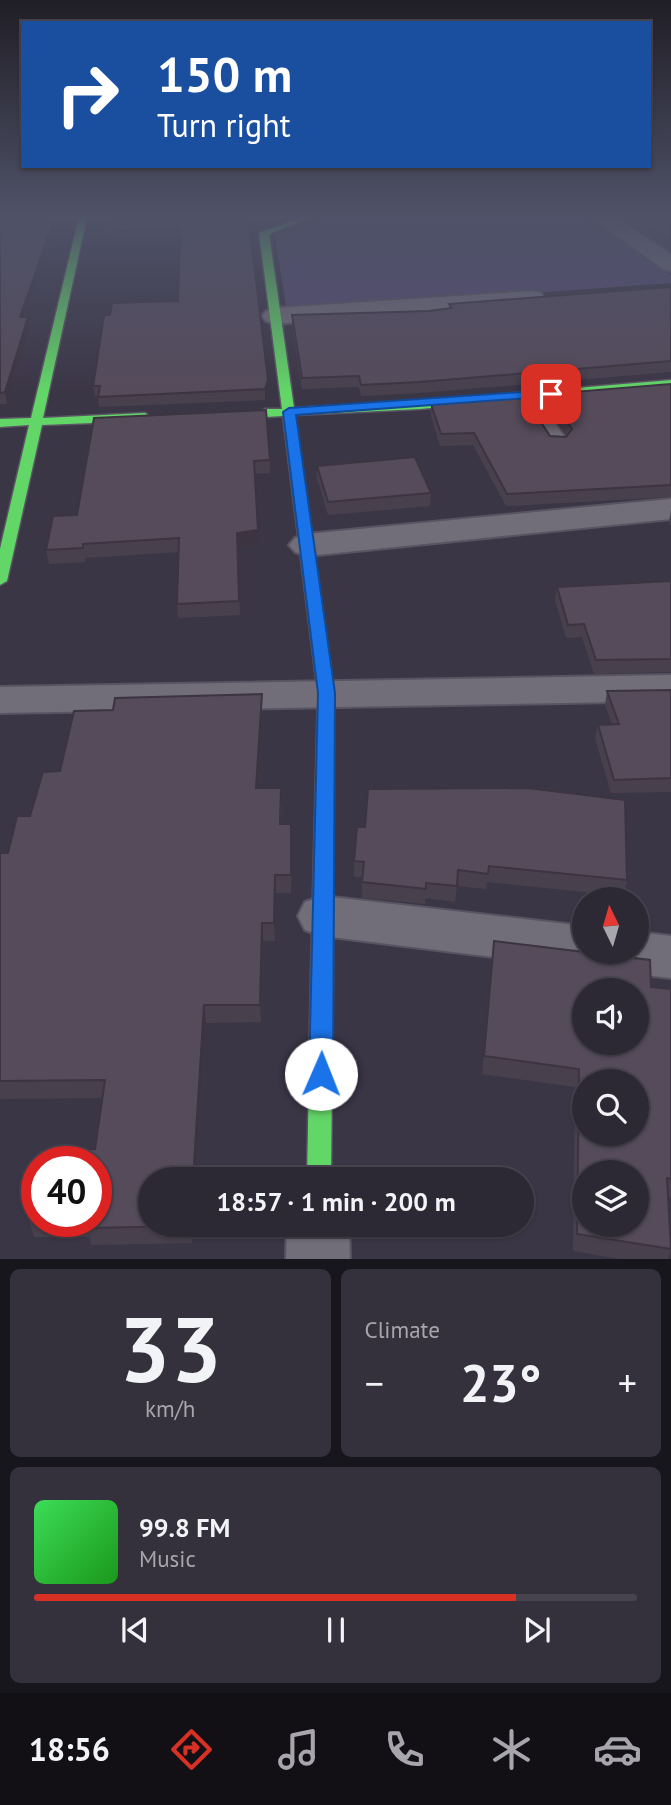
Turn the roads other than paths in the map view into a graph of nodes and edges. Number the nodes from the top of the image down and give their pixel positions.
1 (69, 276) edge
2 (270, 276) edge
3 (562, 296) edge
4 (275, 316) junction
5 (671, 383) edge
6 (527, 396) junction
7 (289, 412) junction
8 (249, 413) edge
9 (156, 417) edge
10 (36, 422) junction
11 (0, 423) edge
12 (558, 442) edge
13 (671, 509) edge
14 (307, 545) junction
15 (0, 582) edge
16 (671, 688) edge
17 (326, 693) junction
18 (0, 699) edge
19 (323, 916) junction
20 (572, 946) edge
21 (649, 955) edge
22 (671, 957) edge
23 (319, 1167) edge
24 (318, 1237) edge
25 (318, 1259) edge

1 - 10 street
2 - 4 street
3 - 4 street
4 - 7 street
5 - 6 street
6 - 7 street
6 - 12 lane
7 - 8 street
7 - 14 street
9 - 10 street
10 - 11 street
10 - 15 street
13 - 14 street
14 - 17 street
16 - 17 street
17 - 18 street
17 - 19 street
19 - 20 street
19 - 23 street
21 - 22 street
24 - 25 street

